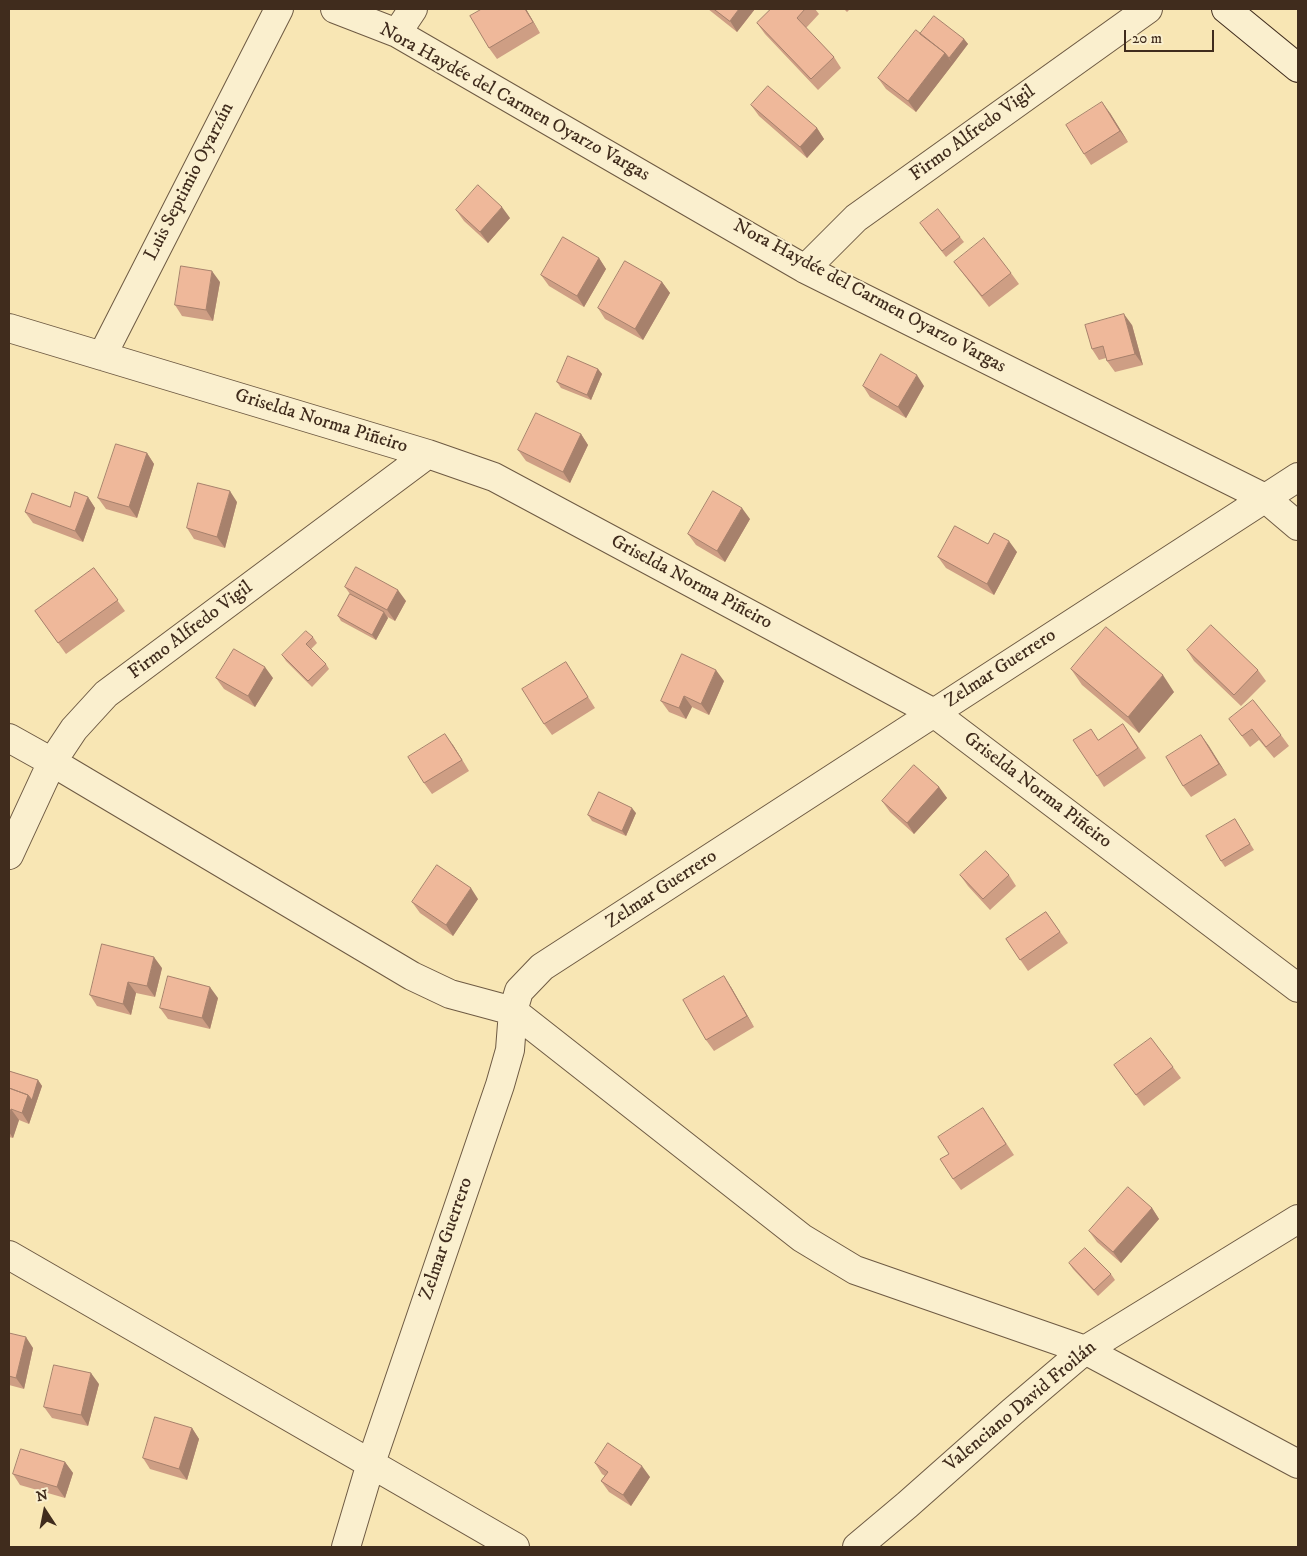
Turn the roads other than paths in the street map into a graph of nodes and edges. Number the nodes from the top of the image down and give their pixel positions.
1 (278, 9) edge
2 (335, 9) edge
3 (413, 9) edge
4 (1148, 9) edge
5 (1226, 9) edge
6 (396, 33) junction
7 (1298, 68) edge
8 (805, 269) junction
9 (9, 328) edge
10 (102, 356) junction
11 (428, 454) junction
12 (1298, 477) edge
13 (1265, 498) junction
14 (1298, 526) edge
15 (934, 713) junction
16 (9, 738) edge
17 (52, 762) junction
18 (9, 855) edge
19 (1298, 988) edge
20 (514, 1011) junction
21 (1298, 1219) edge
22 (9, 1255) edge
23 (1085, 1350) junction
24 (371, 1464) junction
25 (1298, 1464) edge
26 (346, 1547) edge
27 (515, 1547) edge
28 (856, 1547) edge

1 - 10 street, Luis Septimio Oyarzún
2 - 6 street, Nora Haydée del Carmen Oyarzo Vargas
3 - 6 street
4 - 8 street, Firmo Alfredo Vigil
5 - 7 street
6 - 8 street, Nora Haydée del Carmen Oyarzo Vargas
8 - 13 street, Nora Haydée del Carmen Oyarzo Vargas
9 - 10 street, Griselda Norma Piñeiro
10 - 11 street, Griselda Norma Piñeiro
11 - 15 street, Griselda Norma Piñeiro
11 - 17 street, Firmo Alfredo Vigil
12 - 13 street, Zelmar Guerrero
13 - 14 street, Nora Haydée del Carmen Oyarzo Vargas
13 - 15 street, Zelmar Guerrero
15 - 19 street, Griselda Norma Piñeiro
15 - 20 street, Zelmar Guerrero
16 - 17 street
17 - 18 street, Firmo Alfredo Vigil
17 - 20 street
20 - 23 street
20 - 24 street, Zelmar Guerrero
21 - 23 street, Valenciano David Froilán
22 - 24 street
23 - 25 street
23 - 28 street, Valenciano David Froilán
24 - 26 street, Zelmar Guerrero
24 - 27 street

